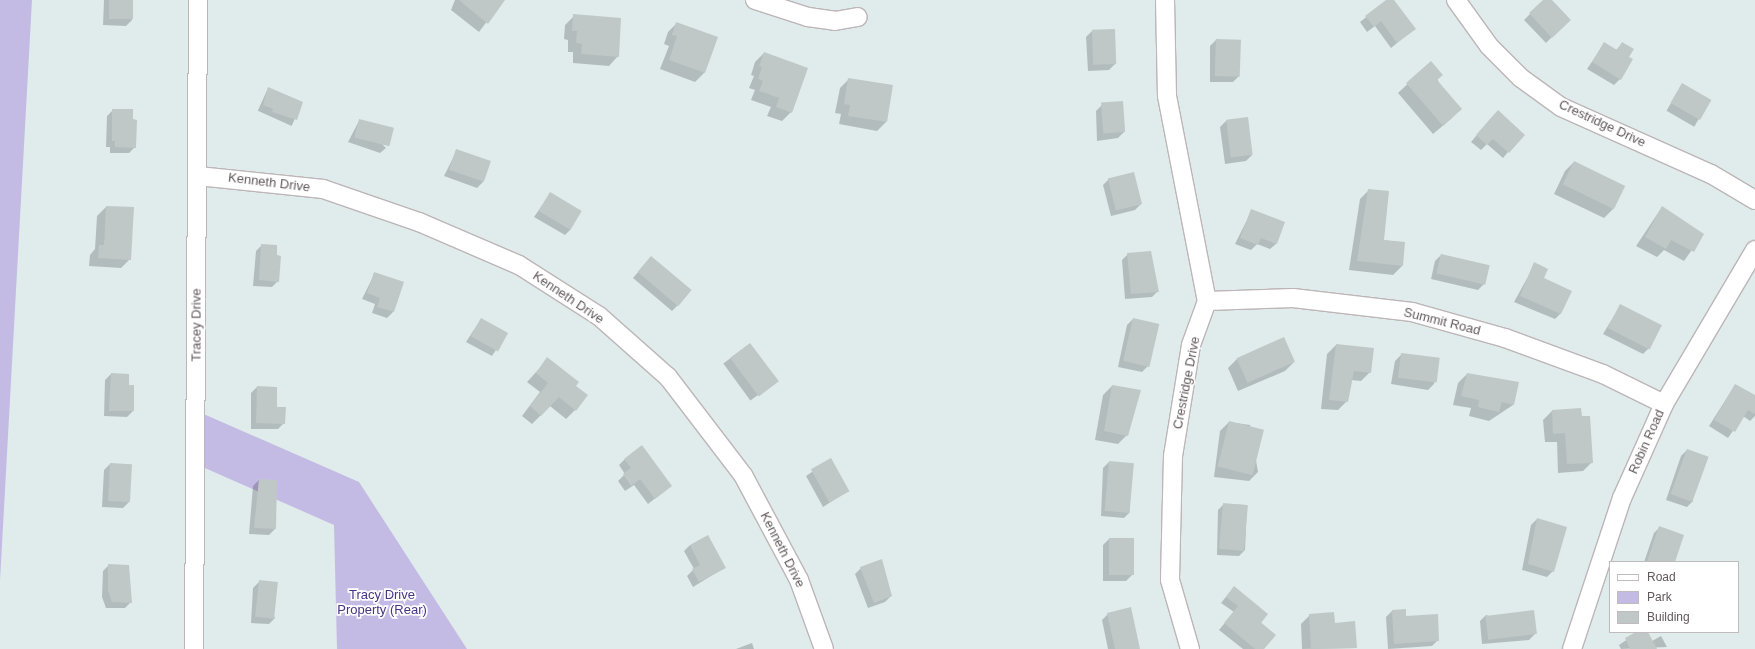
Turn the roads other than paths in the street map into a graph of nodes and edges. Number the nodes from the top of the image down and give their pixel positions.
1 (198, 0) edge
2 (755, 0) edge
3 (1165, 0) edge
4 (1456, 0) edge
5 (858, 17) dead end
6 (198, 176) junction
7 (1755, 200) edge
8 (1755, 250) edge
9 (1207, 301) junction
10 (1664, 404) junction
11 (194, 649) edge
12 (824, 649) edge
13 (1190, 649) edge
14 (1572, 649) edge

1 - 6 street, Tracey Drive
2 - 5 street
3 - 9 street
4 - 7 street, Crestridge Drive
6 - 11 street, Tracey Drive
6 - 12 street, Kenneth Drive
8 - 10 street, Robin Road
9 - 10 street, Summit Road
9 - 13 street, Crestridge Drive
10 - 14 street, Robin Road

